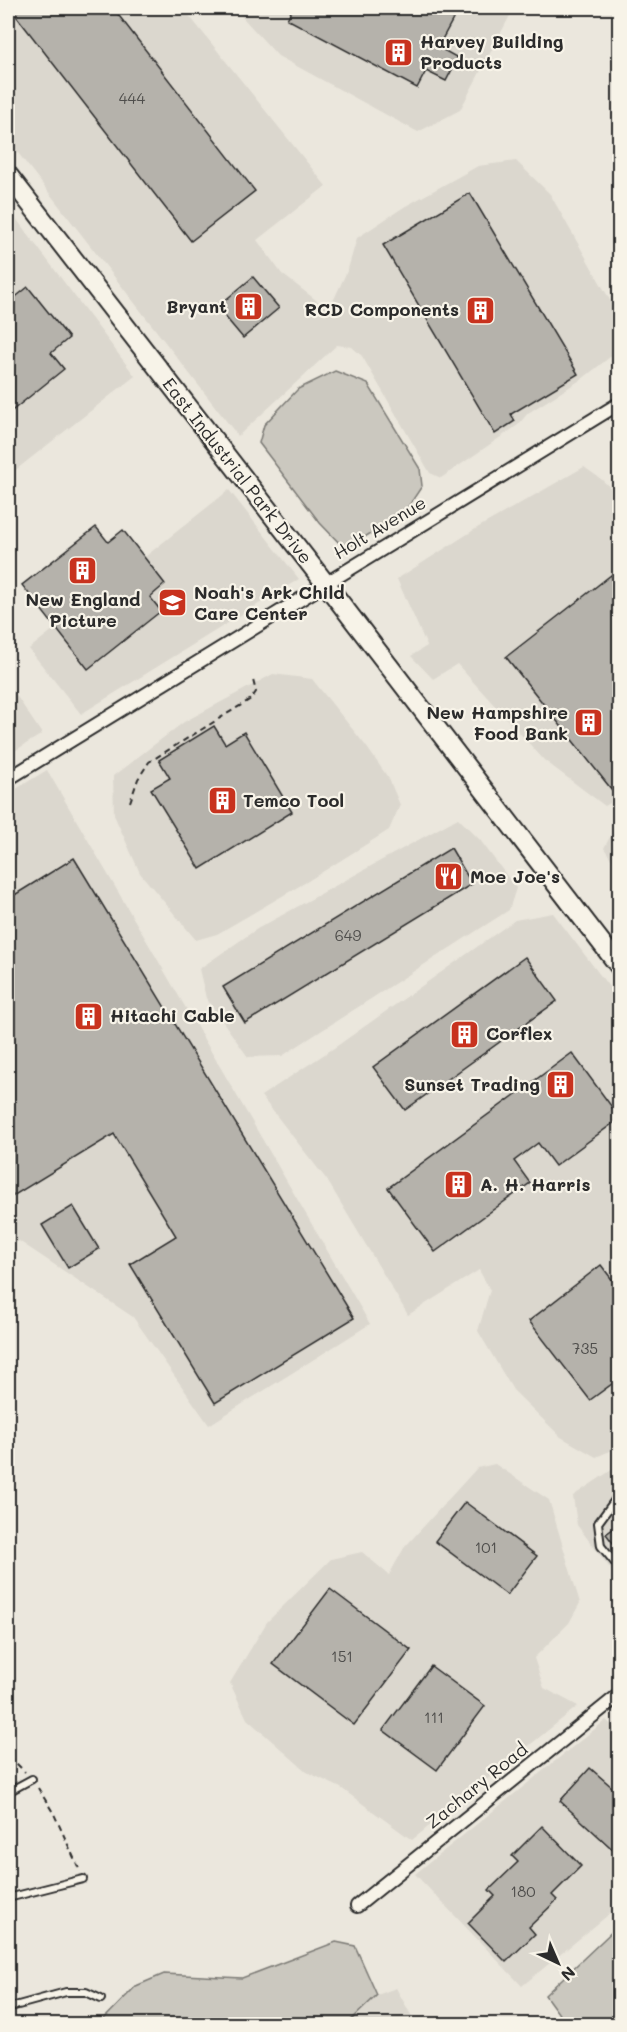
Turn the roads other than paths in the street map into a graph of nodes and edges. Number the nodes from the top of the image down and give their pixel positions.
1 (8, 176) edge
2 (620, 403) edge
3 (324, 583) junction
4 (8, 779) edge
5 (620, 967) edge
6 (620, 1493) edge
7 (620, 1569) edge
8 (620, 1694) edge
9 (32, 1779) road end
10 (8, 1792) edge
11 (83, 1879) road end
12 (8, 1898) edge
13 (357, 1906) dead end
14 (101, 1999) dead end
15 (11, 2007) dead end

1 - 3 street, East Industrial Park Drive
2 - 3 street, Holt Avenue
3 - 4 street, Holt Avenue
3 - 5 street, East Industrial Park Drive
6 - 7 lane
8 - 13 street, Zachary Road
9 - 10 lane
11 - 12 lane
14 - 15 lane

